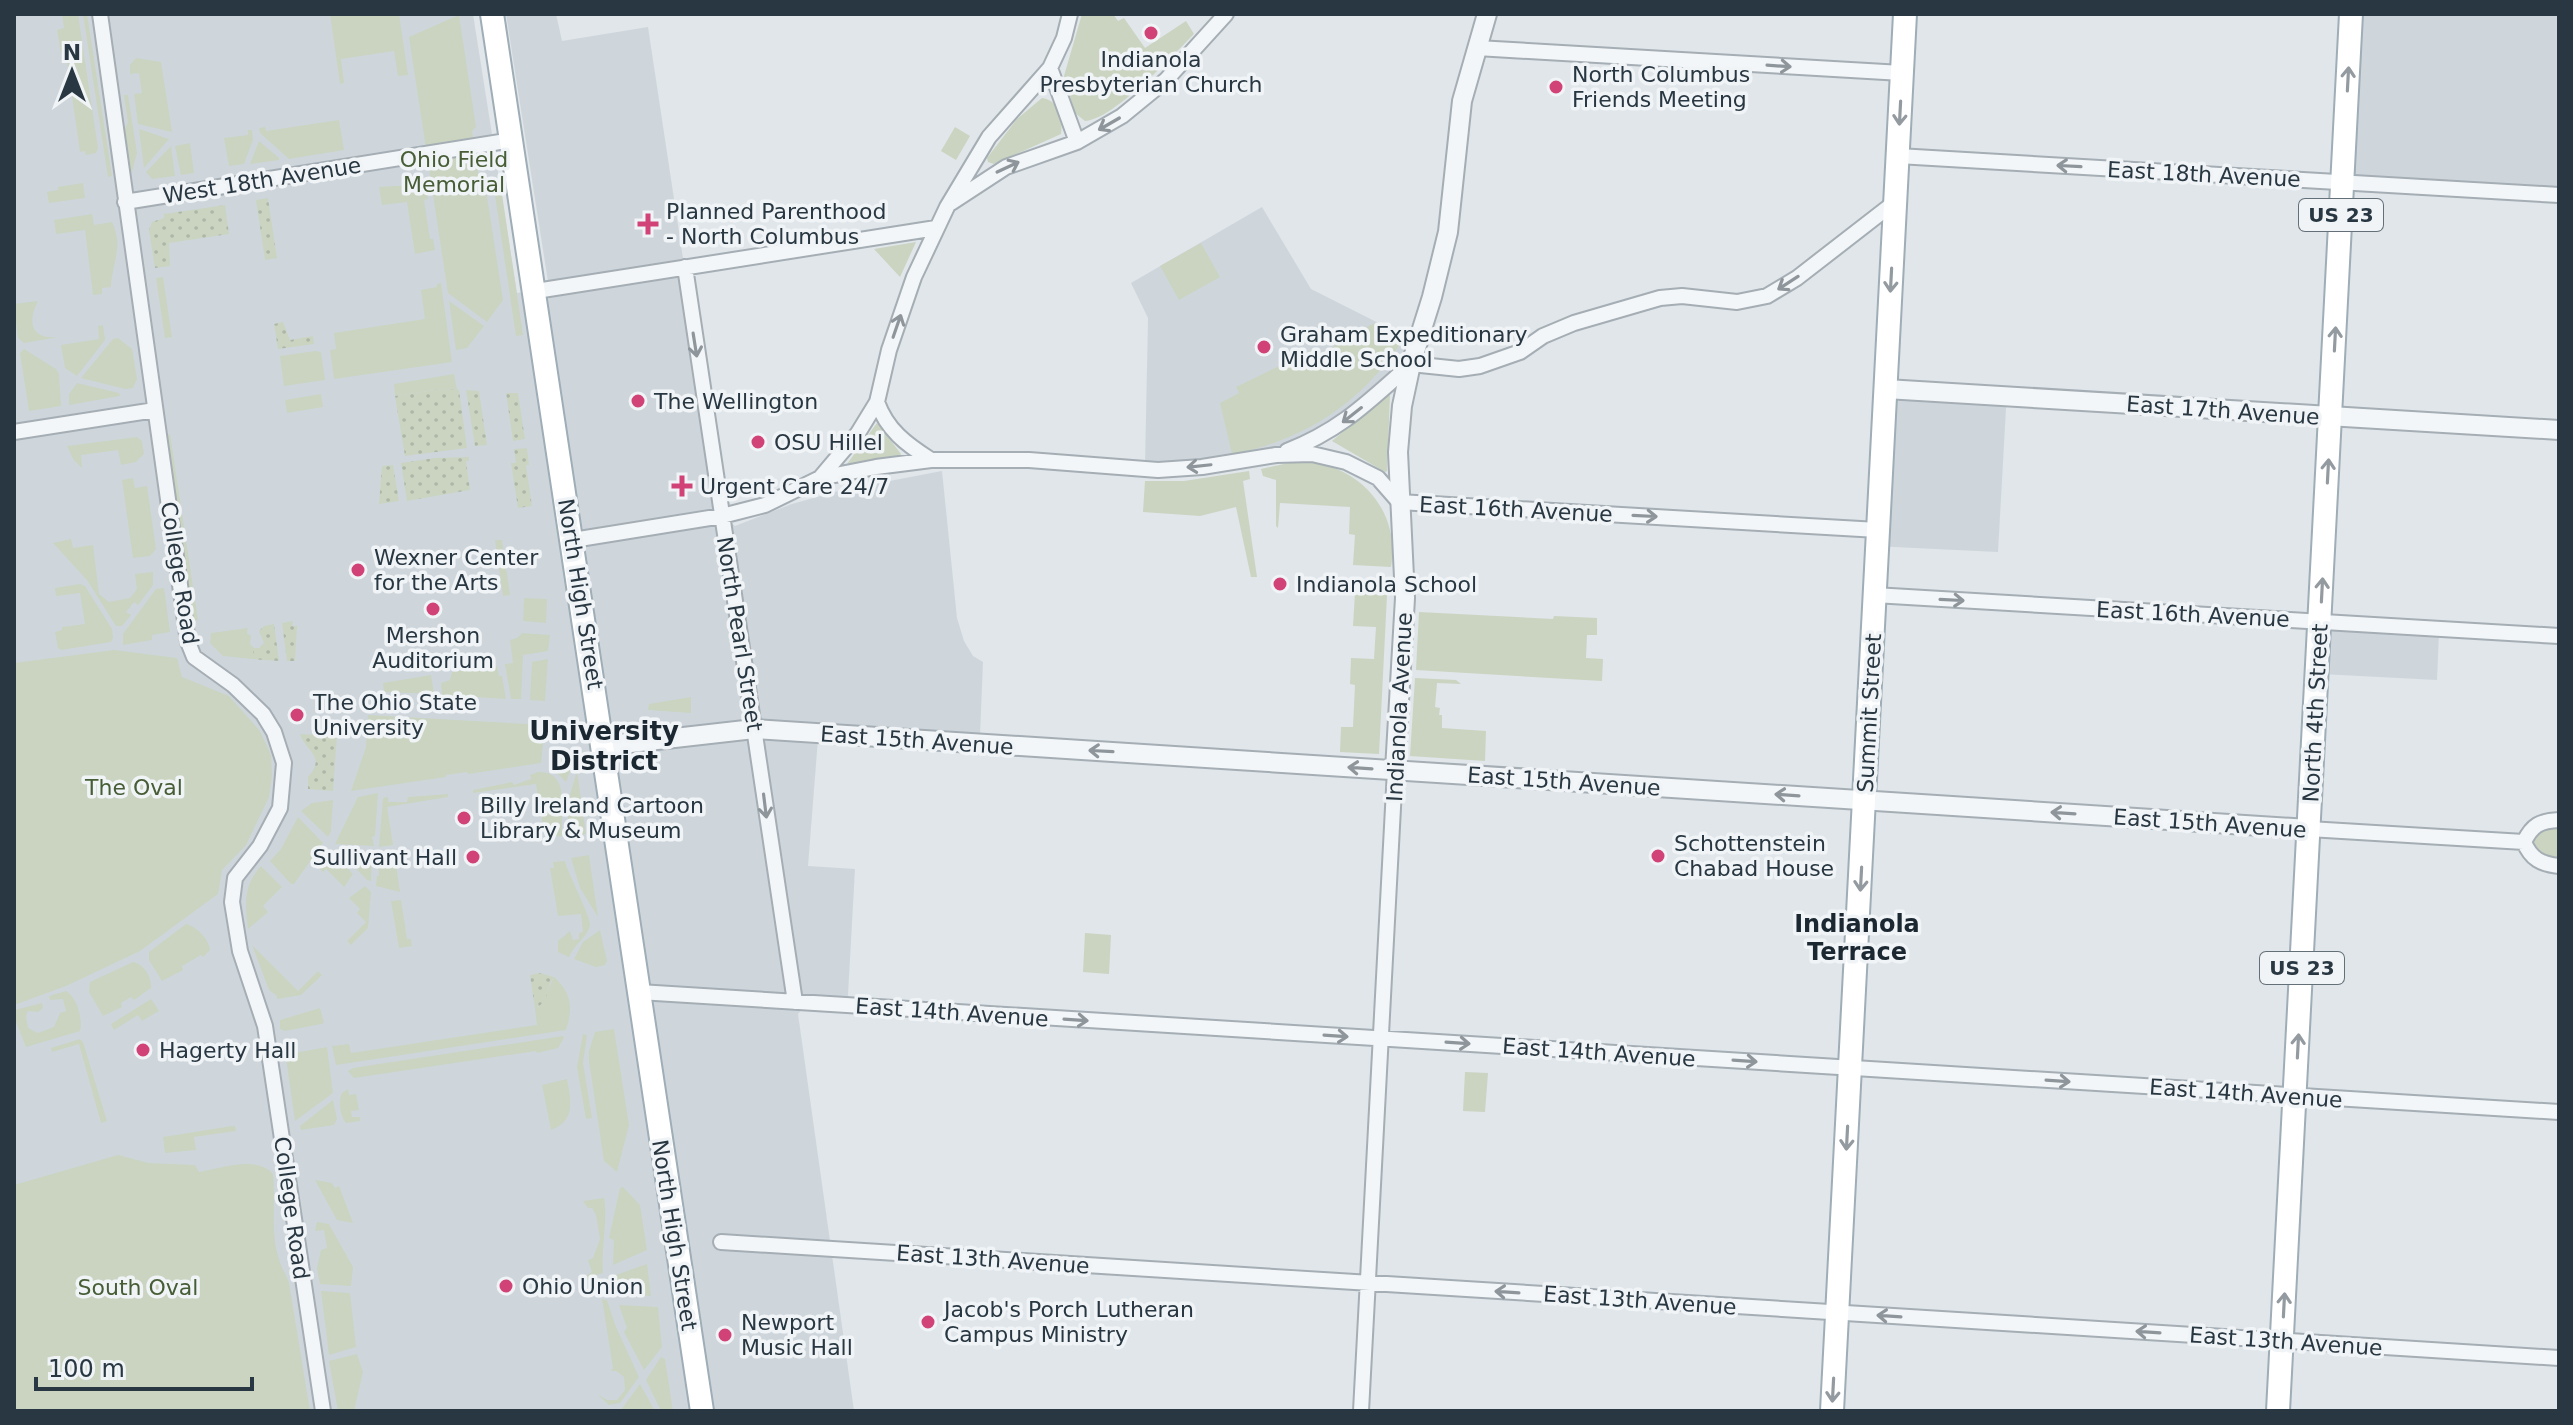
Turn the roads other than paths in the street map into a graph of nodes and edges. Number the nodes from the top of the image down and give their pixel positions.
1 (100, 14) edge
2 (492, 14) edge
3 (1070, 14) edge
4 (1226, 14) edge
5 (1487, 14) edge
6 (1905, 14) edge
7 (2351, 14) edge
8 (1477, 48) junction
9 (1050, 68) junction
10 (1902, 73) junction
11 (512, 140) junction
12 (1077, 142) junction
13 (1898, 156) junction
14 (2343, 182) junction
15 (2559, 195) edge
16 (125, 202) junction
17 (1895, 202) junction
18 (947, 207) junction
19 (936, 228) junction
20 (685, 267) junction
21 (536, 291) junction
22 (1411, 364) junction
23 (1886, 389) junction
24 (877, 402) junction
25 (155, 410) junction
26 (2331, 417) junction
27 (2559, 430) edge
28 (14, 432) edge
29 (1276, 455) junction
30 (931, 460) junction
31 (820, 478) junction
32 (1399, 502) junction
33 (722, 516) junction
34 (1878, 530) junction
35 (573, 540) junction
36 (1874, 595) junction
37 (2320, 622) junction
38 (2559, 636) edge
39 (754, 729) junction
40 (604, 746) junction
41 (1395, 770) junction
42 (1865, 801) junction
43 (2559, 820) edge
44 (2309, 829) junction
45 (2524, 842) junction
46 (2559, 866) edge
47 (639, 992) junction
48 (795, 1002) junction
49 (1380, 1039) junction
50 (1851, 1068) junction
51 (2295, 1096) junction
52 (2559, 1112) edge
53 (721, 1242) dead end
54 (1368, 1283) junction
55 (1837, 1313) junction
56 (2282, 1341) junction
57 (2559, 1358) edge
58 (323, 1411) edge
59 (702, 1411) edge
60 (1361, 1411) edge
61 (1832, 1411) edge
62 (2278, 1411) edge

1 - 16 street, College Road
2 - 11 main road, North High Street
3 - 9 street
4 -> 12 street
5 - 8 street, Indianola Avenue
6 - 10 main road, Summit Street
14 -> 7 main road, North 4th Street / US 23
8 -> 10 street
8 - 22 street, Indianola Avenue
9 - 12 street
9 - 18 street
10 -> 13 main road, Summit Street
11 - 16 street, West 18th Avenue
11 - 21 main road, North High Street
18 -> 12 street
14 -> 13 street, East 18th Avenue
13 - 17 main road, Summit Street
14 - 15 street, East 18th Avenue
26 -> 14 main road, North 4th Street / US 23
16 - 25 street, College Road
17 -> 22 street
17 -> 23 main road, Summit Street
18 - 19 street
19 - 20 street
24 -> 19 street
20 - 21 street
20 -> 33 street, North Pearl Street
21 - 35 main road, North High Street
22 -> 29 street
22 - 32 street, Indianola Avenue
23 - 26 street, East 17th Avenue
23 - 34 main road, Summit Street
24 - 30 street
24 - 31 street
25 - 28 street
25 - 58 street, College Road
26 - 27 street, East 17th Avenue
37 -> 26 main road, North 4th Street / US 23
29 -> 30 street, East 16th Avenue
29 - 32 street, East 16th Avenue
30 - 31 street, East 16th Avenue
31 - 33 street, East 16th Avenue
32 -> 34 street, East 16th Avenue
32 - 41 street, Indianola Avenue
33 - 35 street, East 16th Avenue
33 - 39 street, North Pearl Street
34 - 36 main road, Summit Street
35 - 40 main road, North High Street
36 -> 37 street, East 16th Avenue
36 - 42 main road, Summit Street
37 - 38 street, East 16th Avenue
37 - 44 main road, North 4th Street / US 23
39 - 40 street, East 15th Avenue
41 -> 39 street, East 15th Avenue
39 -> 48 street, North Pearl Street
40 - 47 main road, North High Street
42 -> 41 street, East 15th Avenue
41 - 49 street, Indianola Avenue
44 -> 42 street, East 15th Avenue
42 -> 50 main road, Summit Street
43 - 45 street
44 - 45 street, East 15th Avenue
51 -> 44 main road, North 4th Street / US 23
45 - 46 street
47 - 48 street, East 14th Avenue
47 - 59 main road, North High Street
48 -> 49 street, East 14th Avenue
49 -> 50 street, East 14th Avenue
49 - 54 street, Indianola Avenue
50 -> 51 street, East 14th Avenue
50 -> 55 main road, Summit Street
51 - 52 street, East 14th Avenue
56 -> 51 main road, North 4th Street / US 23
53 - 54 street, East 13th Avenue
55 -> 54 street, East 13th Avenue
54 - 60 street, Indianola Avenue
56 -> 55 street, East 13th Avenue
55 -> 61 main road, Summit Street
56 - 57 street, East 13th Avenue
56 - 62 main road, North 4th Street / US 23

